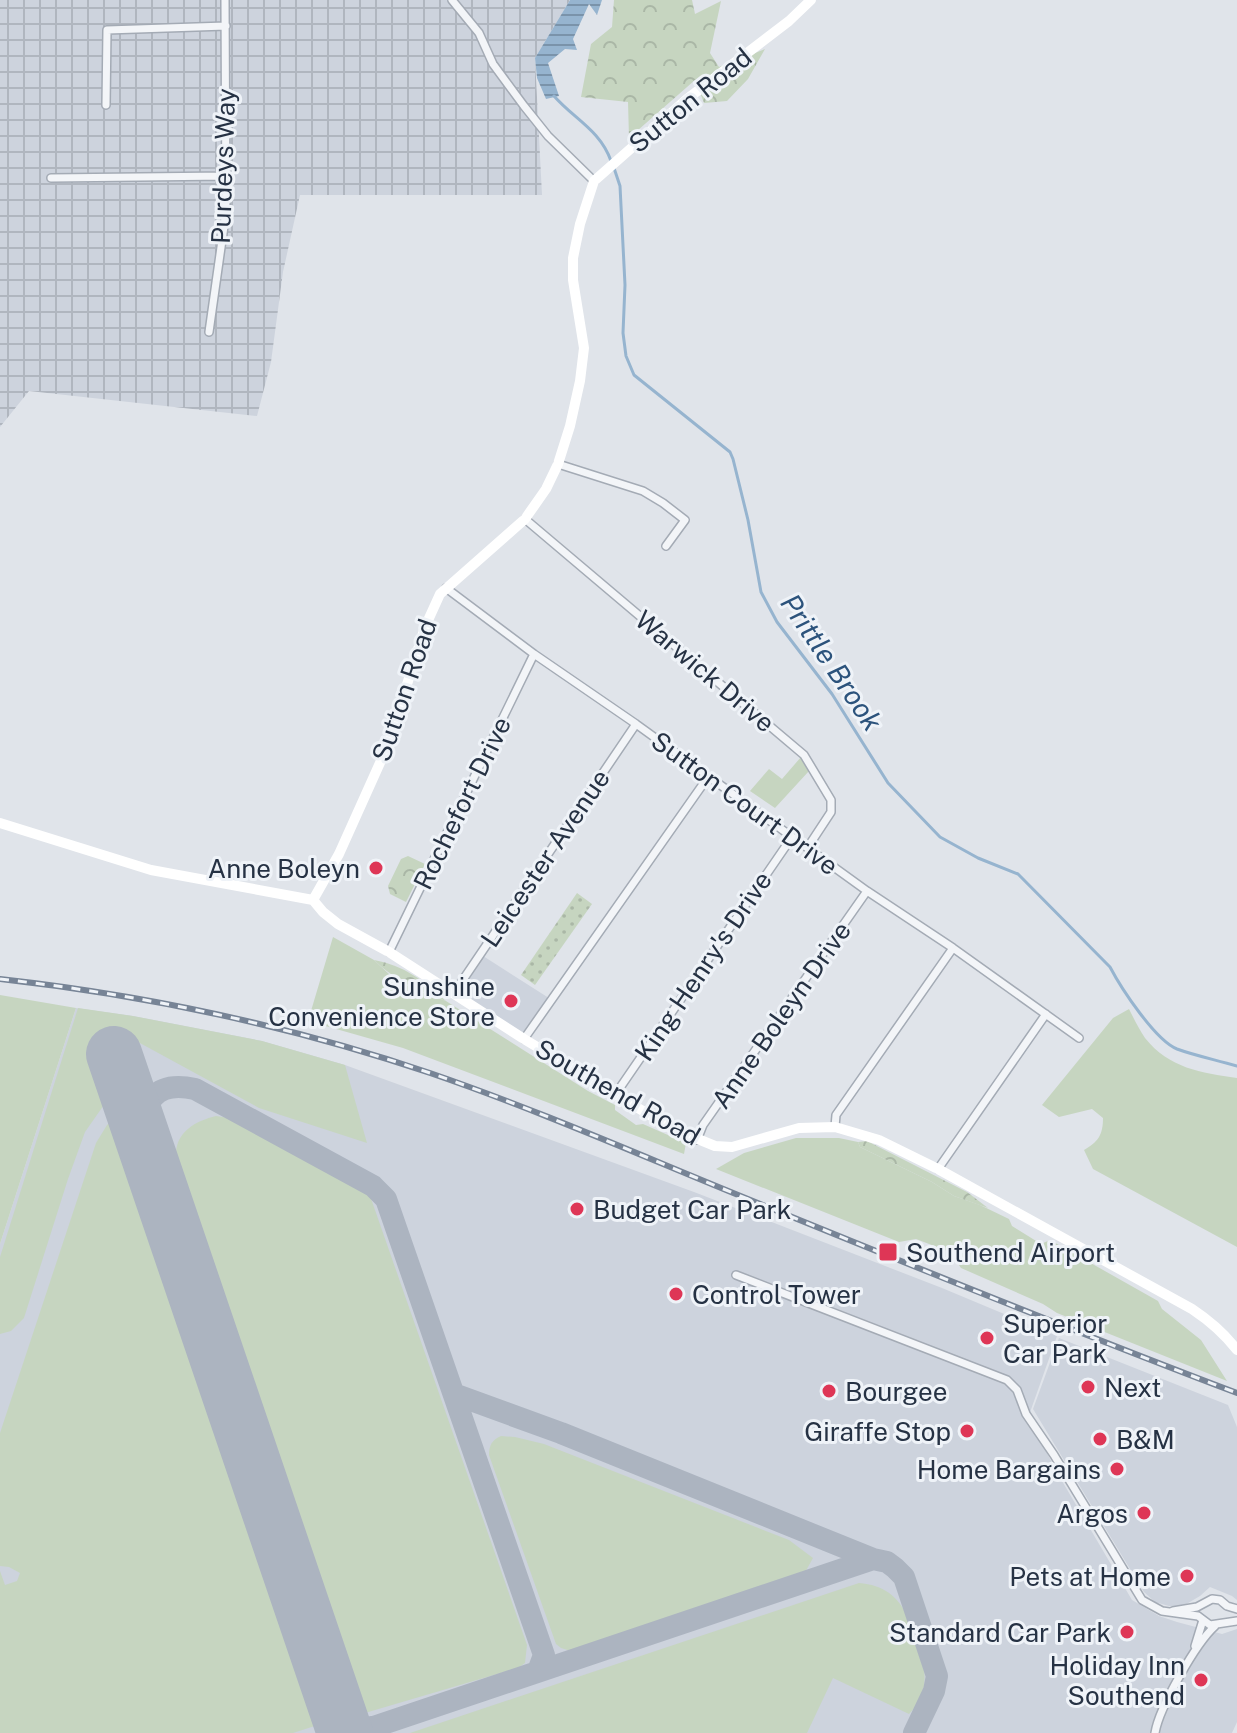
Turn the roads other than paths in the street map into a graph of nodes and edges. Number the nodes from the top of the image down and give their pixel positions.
1 (225, 0) edge
2 (452, 0) edge
3 (811, 0) edge
4 (226, 26) junction
5 (106, 105) dead end
6 (227, 176) junction
7 (51, 178) dead end
8 (594, 181) junction
9 (209, 332) dead end
10 (558, 464) junction
11 (525, 519) junction
12 (666, 546) dead end
13 (446, 588) junction
14 (534, 654) junction
15 (636, 724) junction
16 (708, 777) junction
17 (0, 823) edge
18 (792, 837) junction
19 (808, 847) junction
20 (867, 891) junction
21 (313, 900) junction
22 (953, 948) junction
23 (389, 952) junction
24 (454, 993) junction
25 (1046, 1014) junction
26 (1079, 1038) dead end
27 (524, 1039) junction
28 (615, 1095) junction
29 (835, 1127) junction
30 (697, 1140) junction
31 (938, 1169) junction
32 (736, 1275) dead end
33 (1237, 1350) edge
34 (1205, 1602) junction
35 (1224, 1603) junction
36 (1237, 1609) edge
37 (1168, 1612) junction
38 (1183, 1615) junction
39 (1203, 1619) junction
40 (1237, 1621) edge
41 (1218, 1624) junction
42 (1197, 1637) junction
43 (1193, 1652) junction
44 (1155, 1733) edge

1 - 4 street, Purdeys Way
2 - 8 street
3 - 8 street, Sutton Road
4 - 5 street
4 - 6 street, Purdeys Way
6 - 7 street
6 - 9 street, Purdeys Way
8 - 10 street, Sutton Road
10 - 11 street, Sutton Road
10 - 12 street
11 - 13 street, Sutton Road
11 - 19 street, Warwick Drive
13 - 14 street, Sutton Court Drive
13 - 21 street, Sutton Road
14 - 15 street, Sutton Court Drive
14 - 23 street, Rochefort Drive
15 - 16 street, Sutton Court Drive
15 - 24 street, Leicester Avenue
16 - 18 street, Sutton Court Drive
16 - 27 street
17 - 21 street
18 - 19 street, Sutton Court Drive
18 - 28 street, King Henry's Drive
19 - 20 street, Sutton Court Drive
20 - 22 street, Sutton Court Drive
20 - 30 street, Anne Boleyn Drive
21 - 23 street, Southend Road
22 - 25 street, Sutton Court Drive
22 - 29 street
23 - 24 street, Southend Road
24 - 27 street, Southend Road
25 - 26 street, Sutton Court Drive
25 - 31 street
27 - 28 street, Southend Road
28 - 30 street, Southend Road
29 - 30 street, Southend Road
29 - 31 street, Southend Road
31 - 33 street, Southend Road
32 - 37 street
34 - 35 street
34 - 37 street
34 - 39 street
35 - 36 street
35 - 41 street
37 - 38 street
38 - 39 street
38 - 42 street
39 - 41 street
39 - 42 street
40 - 41 street
41 - 43 street
42 - 43 street
43 - 44 street

